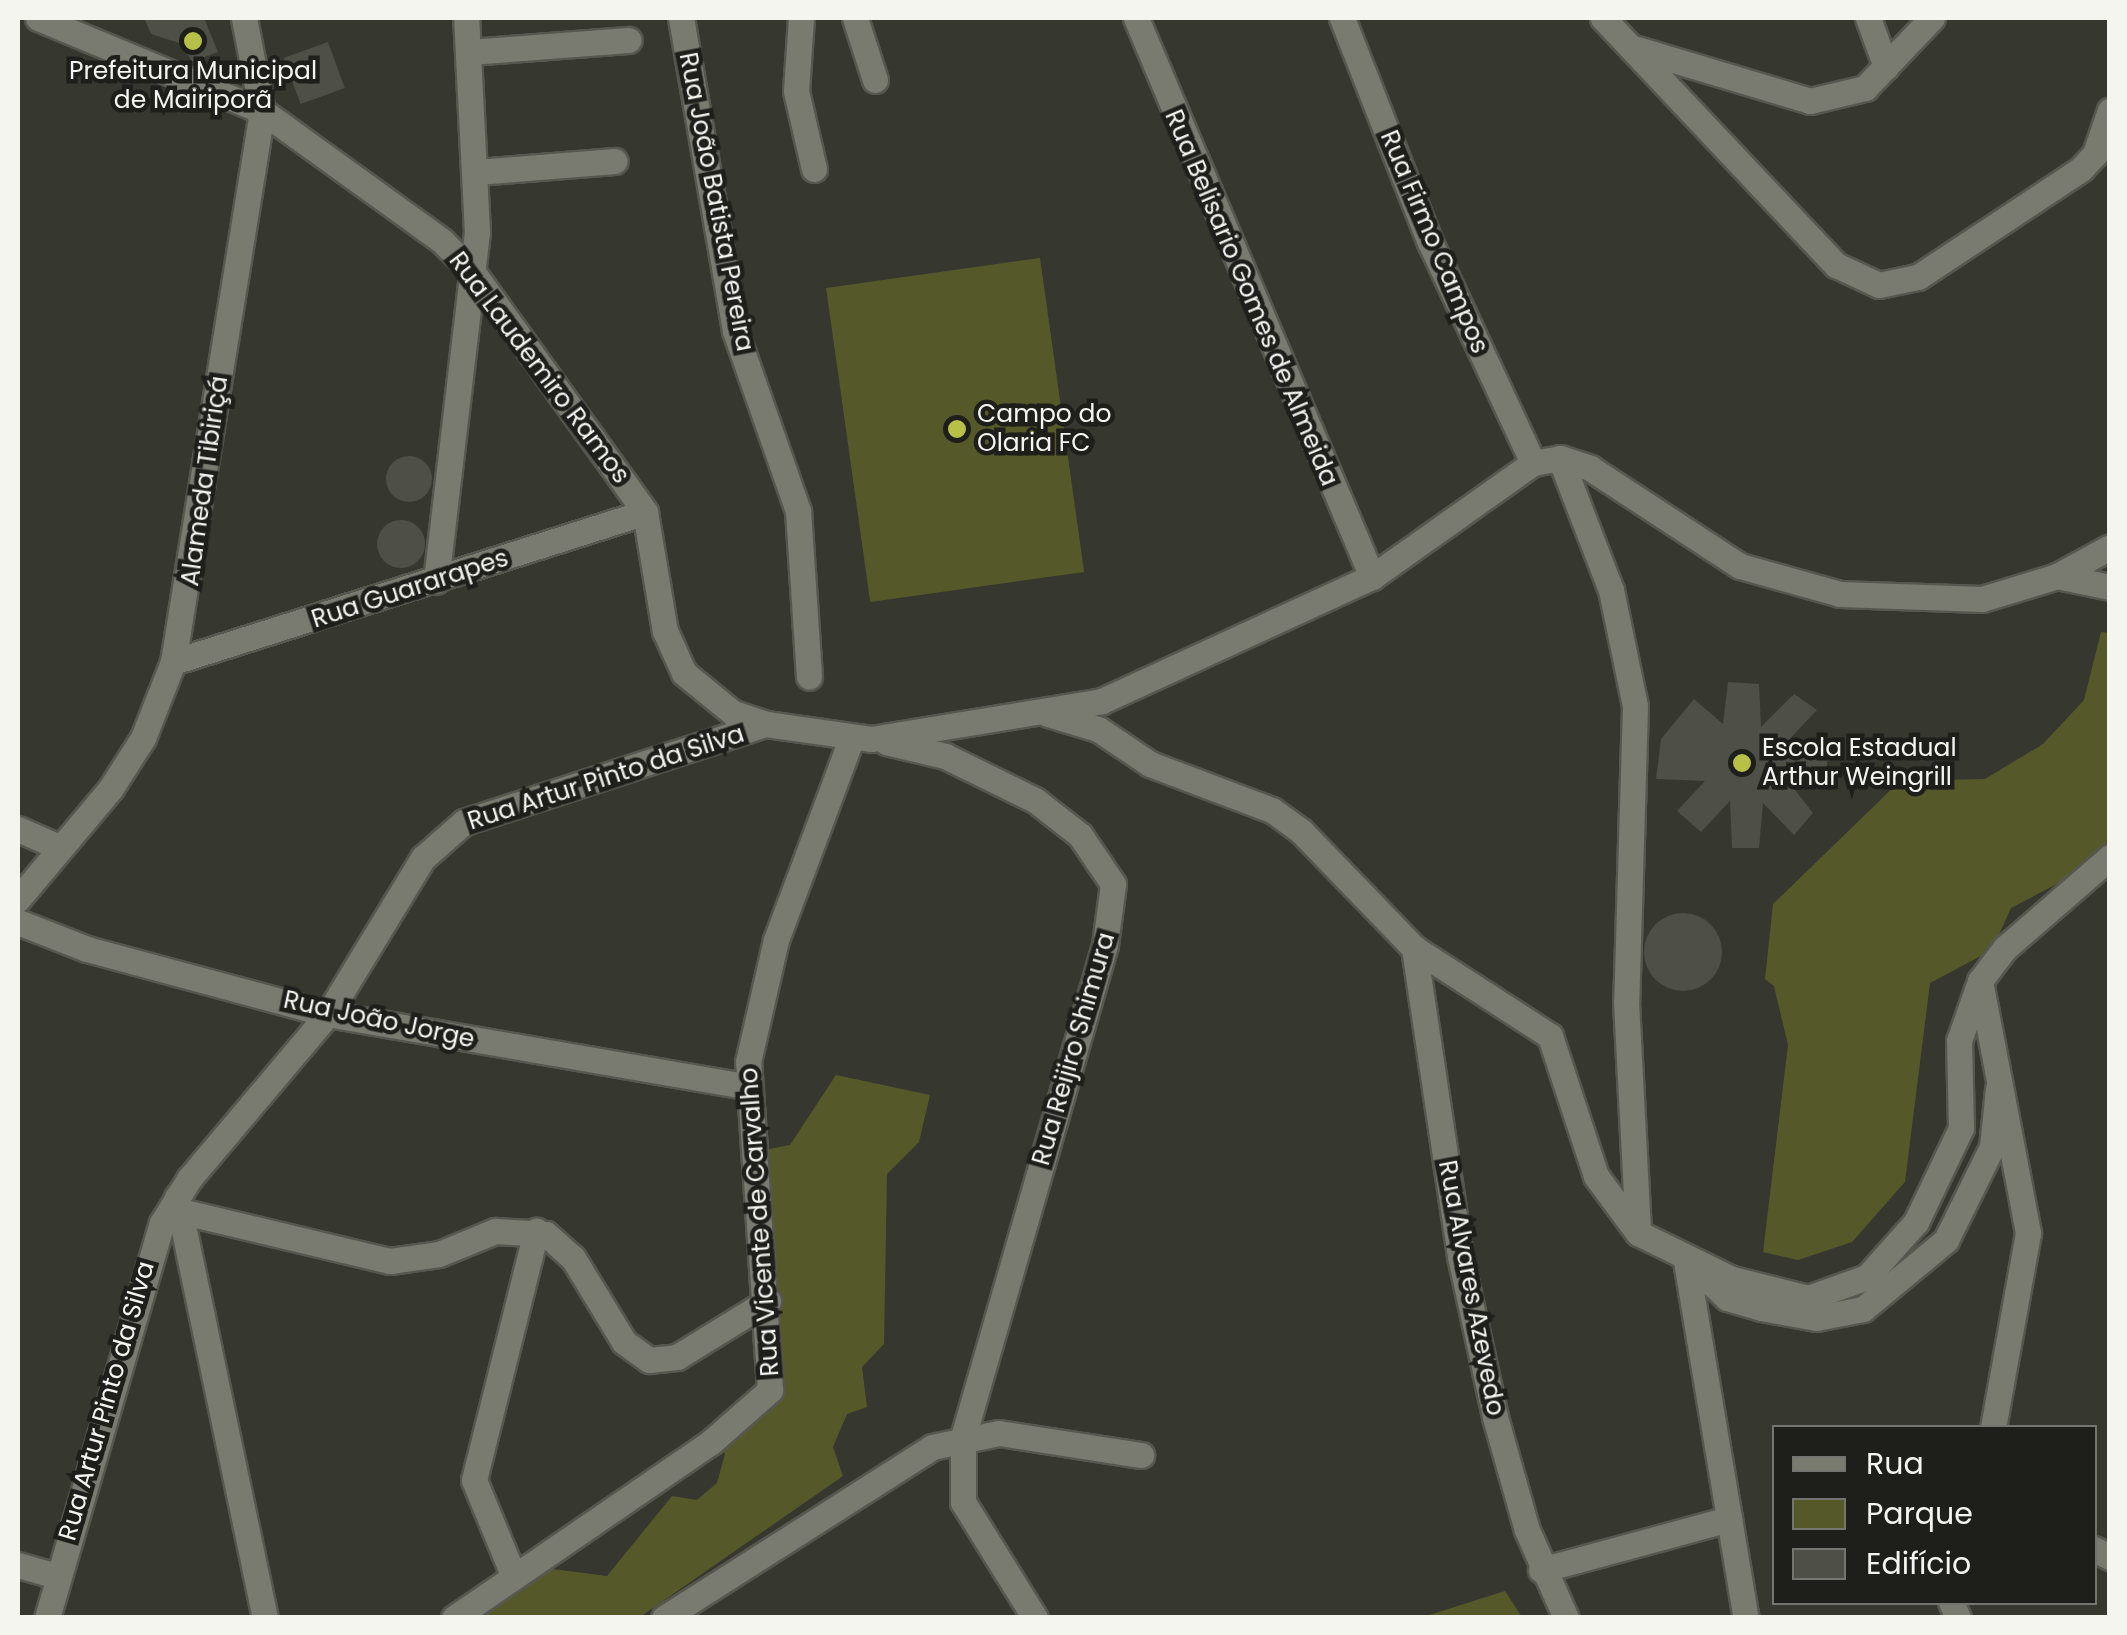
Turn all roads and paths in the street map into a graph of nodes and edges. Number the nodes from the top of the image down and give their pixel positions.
1 (38, 18) edge
2 (244, 18) edge
3 (466, 18) edge
4 (680, 18) edge
5 (801, 18) edge
6 (855, 18) edge
7 (1136, 18) edge
8 (1342, 18) edge
9 (1603, 18) edge
10 (1868, 18) edge
11 (1932, 18) edge
12 (628, 40) dead end
13 (1635, 49) junction
14 (469, 52) junction
15 (1886, 67) junction
16 (875, 80) dead end
17 (2110, 110) edge
18 (262, 111) junction
19 (614, 161) dead end
20 (814, 169) dead end
21 (477, 172) junction
22 (472, 271) junction
23 (1560, 458) junction
24 (1533, 463) junction
25 (644, 512) junction
26 (2110, 547) edge
27 (2056, 576) junction
28 (1372, 577) junction
29 (436, 582) junction
30 (2110, 586) edge
31 (174, 662) junction
32 (809, 677) dead end
33 (1048, 714) junction
34 (766, 724) junction
35 (861, 739) junction
36 (18, 829) edge
37 (58, 847) junction
38 (2110, 857) edge
39 (18, 900) edge
40 (18, 922) edge
41 (1414, 948) junction
42 (1980, 981) junction
43 (328, 1014) junction
44 (748, 1086) junction
45 (1998, 1089) junction
46 (179, 1204) junction
47 (536, 1230) junction
48 (1638, 1233) junction
49 (1689, 1262) junction
50 (768, 1301) junction
51 (1994, 1425) edge
52 (964, 1437) junction
53 (1142, 1455) dead end
54 (1729, 1519) junction
55 (18, 1564) edge
56 (1541, 1570) junction
57 (57, 1576) junction
58 (514, 1577) junction
59 (47, 1618) edge
60 (265, 1618) edge
61 (454, 1618) edge
62 (664, 1618) edge
63 (1035, 1618) edge
64 (1566, 1618) edge
65 (1746, 1618) edge

1 - 18 street, Rua Laudemiro Ramos
2 - 18 street, Alameda Tibiriçá
3 - 14 street
4 - 32 street, Rua João Batista Pereira
5 - 20 street
6 - 16 street
7 - 28 street, Rua Belisario Gomes de Almeida
8 - 24 street, Rua Firmo Campos
9 - 13 street
10 - 15 street
11 - 15 street
12 - 14 street
13 - 15 street
13 - 17 street
14 - 21 street
18 - 22 street, Rua Laudemiro Ramos
18 - 31 street, Alameda Tibiriçá
19 - 21 street
21 - 22 street
22 - 25 street, Rua Laudemiro Ramos
22 - 29 street
23 - 24 street
23 - 27 street
23 - 48 street
24 - 28 street, Rua Artur Pinto da Silva
25 - 29 street, Rua Guararapes
25 - 34 street, Rua Laudemiro Ramos
26 - 27 street
27 - 30 street
28 - 33 street, Rua Artur Pinto da Silva
29 - 31 street, Rua Guararapes
31 - 37 street, Alameda Tibiriçá
33 - 35 street, Rua Artur Pinto da Silva
33 - 41 street
34 - 35 street, Rua Artur Pinto da Silva
34 - 43 street, Rua Artur Pinto da Silva
35 - 44 street, Rua Vicente de Carvalho
35 - 52 street, Rua Reijiro Shimura
36 - 37 street
37 - 39 street, Alameda Tibiriçá
38 - 42 street
40 - 43 street, Rua João Jorge
41 - 48 street
41 - 56 street, Rua Alvares Azevedo
42 - 45 street
42 - 49 street
43 - 44 street, Rua João Jorge
43 - 46 street, Rua Artur Pinto da Silva
44 - 50 street, Rua Vicente de Carvalho
45 - 49 street
45 - 51 street
46 - 47 street
46 - 57 street, Rua Artur Pinto da Silva
46 - 60 street
47 - 50 street
47 - 58 street
48 - 49 street
49 - 54 street
50 - 58 street, Rua Vicente de Carvalho
52 - 53 street
52 - 62 street
52 - 63 street, Rua Reijiro Shimura
54 - 56 street
54 - 65 street
55 - 57 street
56 - 64 street, Rua Alvares Azevedo
57 - 59 street, Rua Artur Pinto da Silva
58 - 61 street, Rua Vicente de Carvalho

